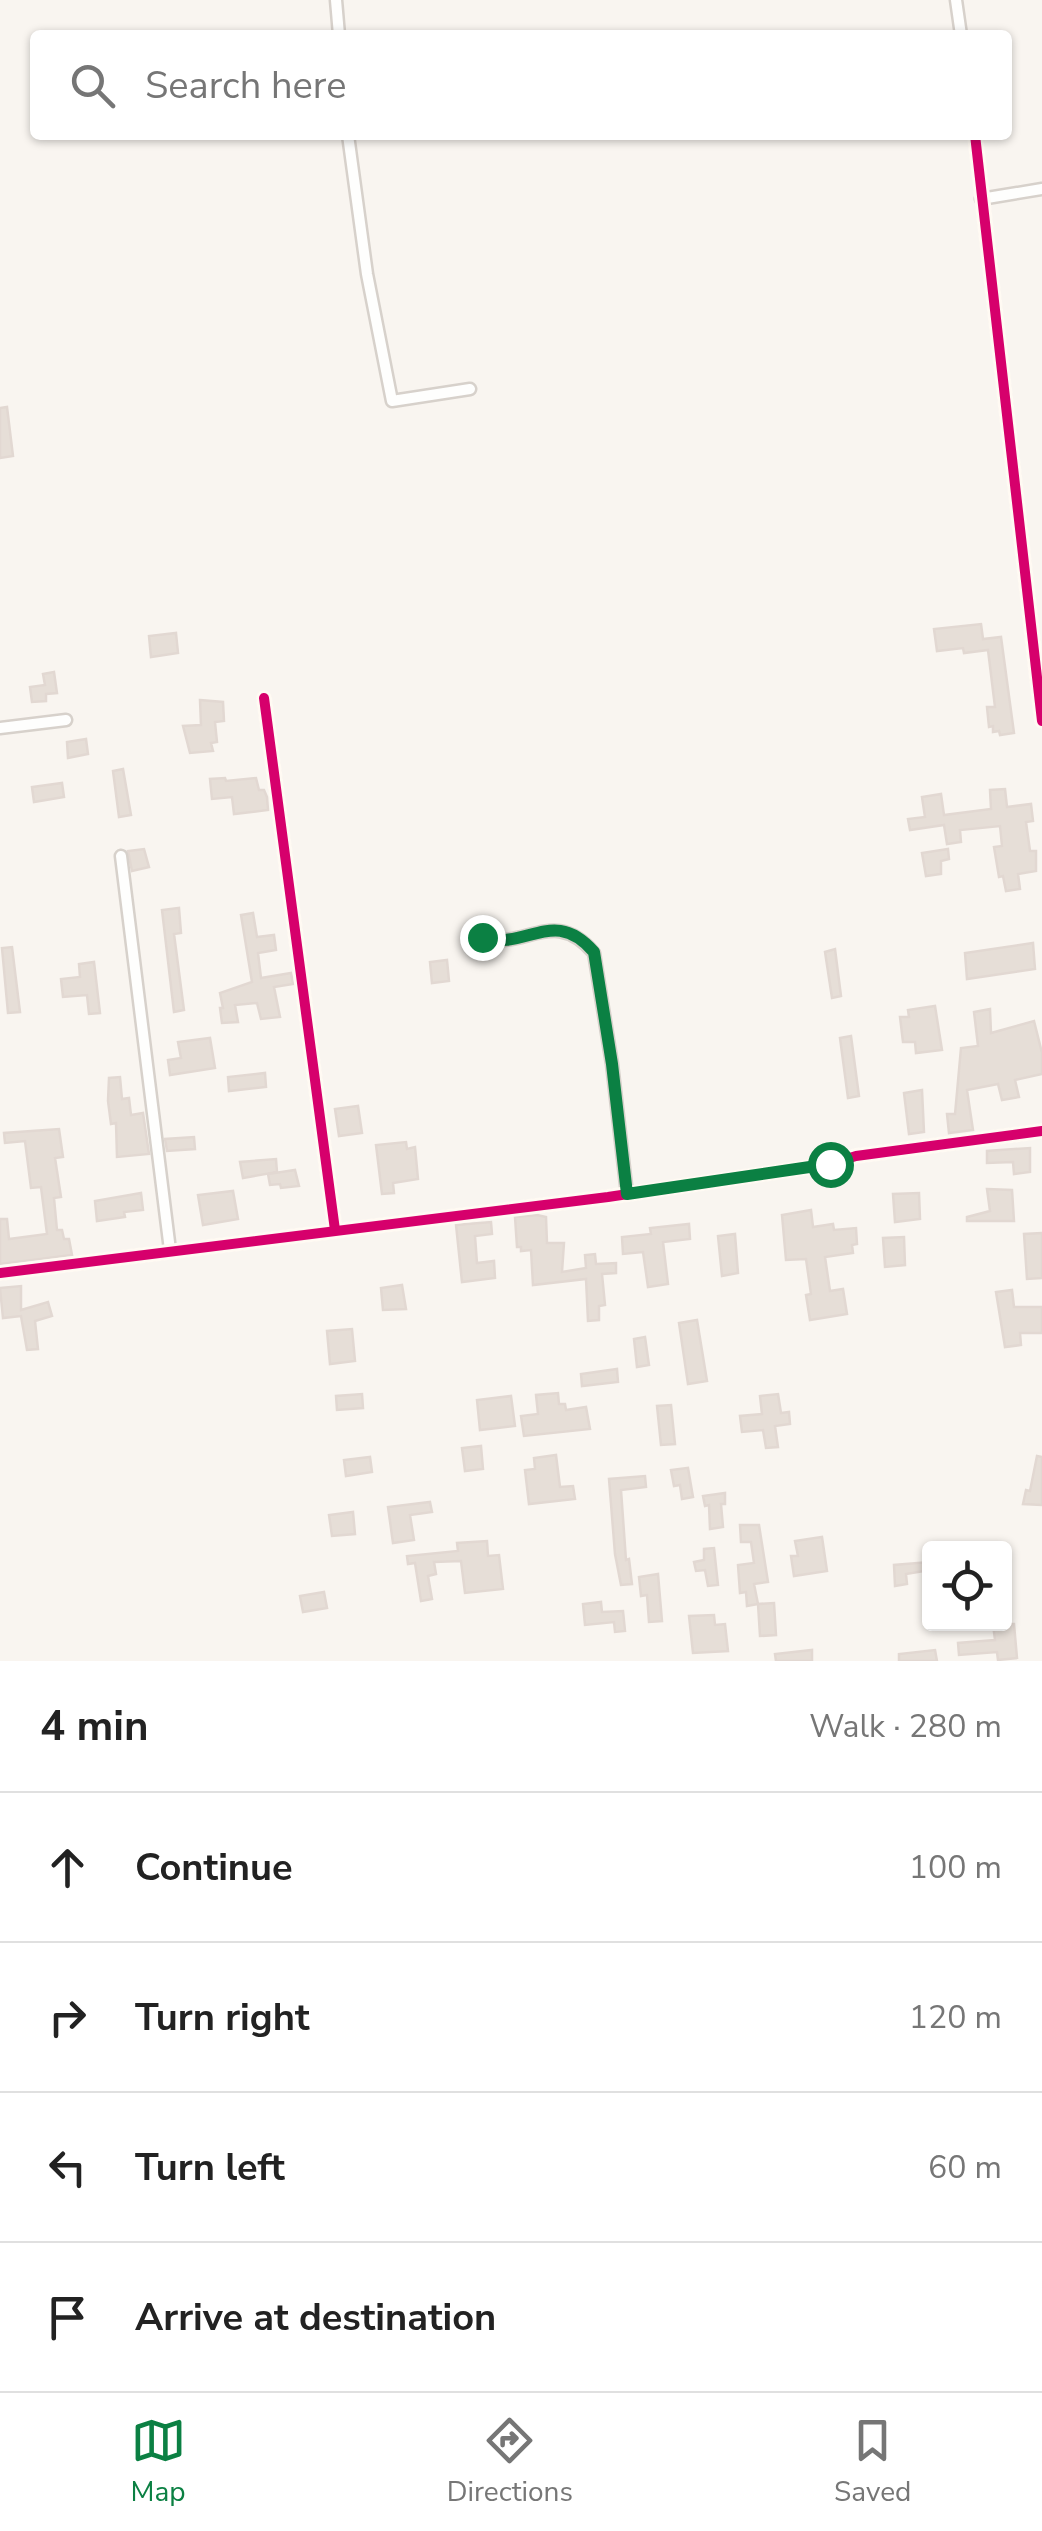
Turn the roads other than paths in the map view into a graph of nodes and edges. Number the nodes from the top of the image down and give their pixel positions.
1 (336, 0) edge
2 (956, 0) edge
3 (339, 30) edge
4 (960, 30) edge
5 (349, 140) edge
6 (976, 140) edge
7 (1042, 189) edge
8 (981, 199) junction
9 (470, 390) dead end
10 (264, 698) dead end
11 (66, 720) dead end
12 (1042, 721) edge
13 (0, 728) edge
14 (121, 856) dead end
15 (482, 937) dead end
16 (1042, 1131) edge
17 (627, 1194) junction
18 (334, 1230) junction
19 (170, 1250) junction
20 (0, 1273) edge

1 - 3 street
2 - 4 street
5 - 9 street
6 - 8 street
7 - 8 street
8 - 12 street
10 - 18 street
11 - 13 street
14 - 19 street
15 - 17 street
16 - 17 street
17 - 18 street
18 - 19 street
19 - 20 street

